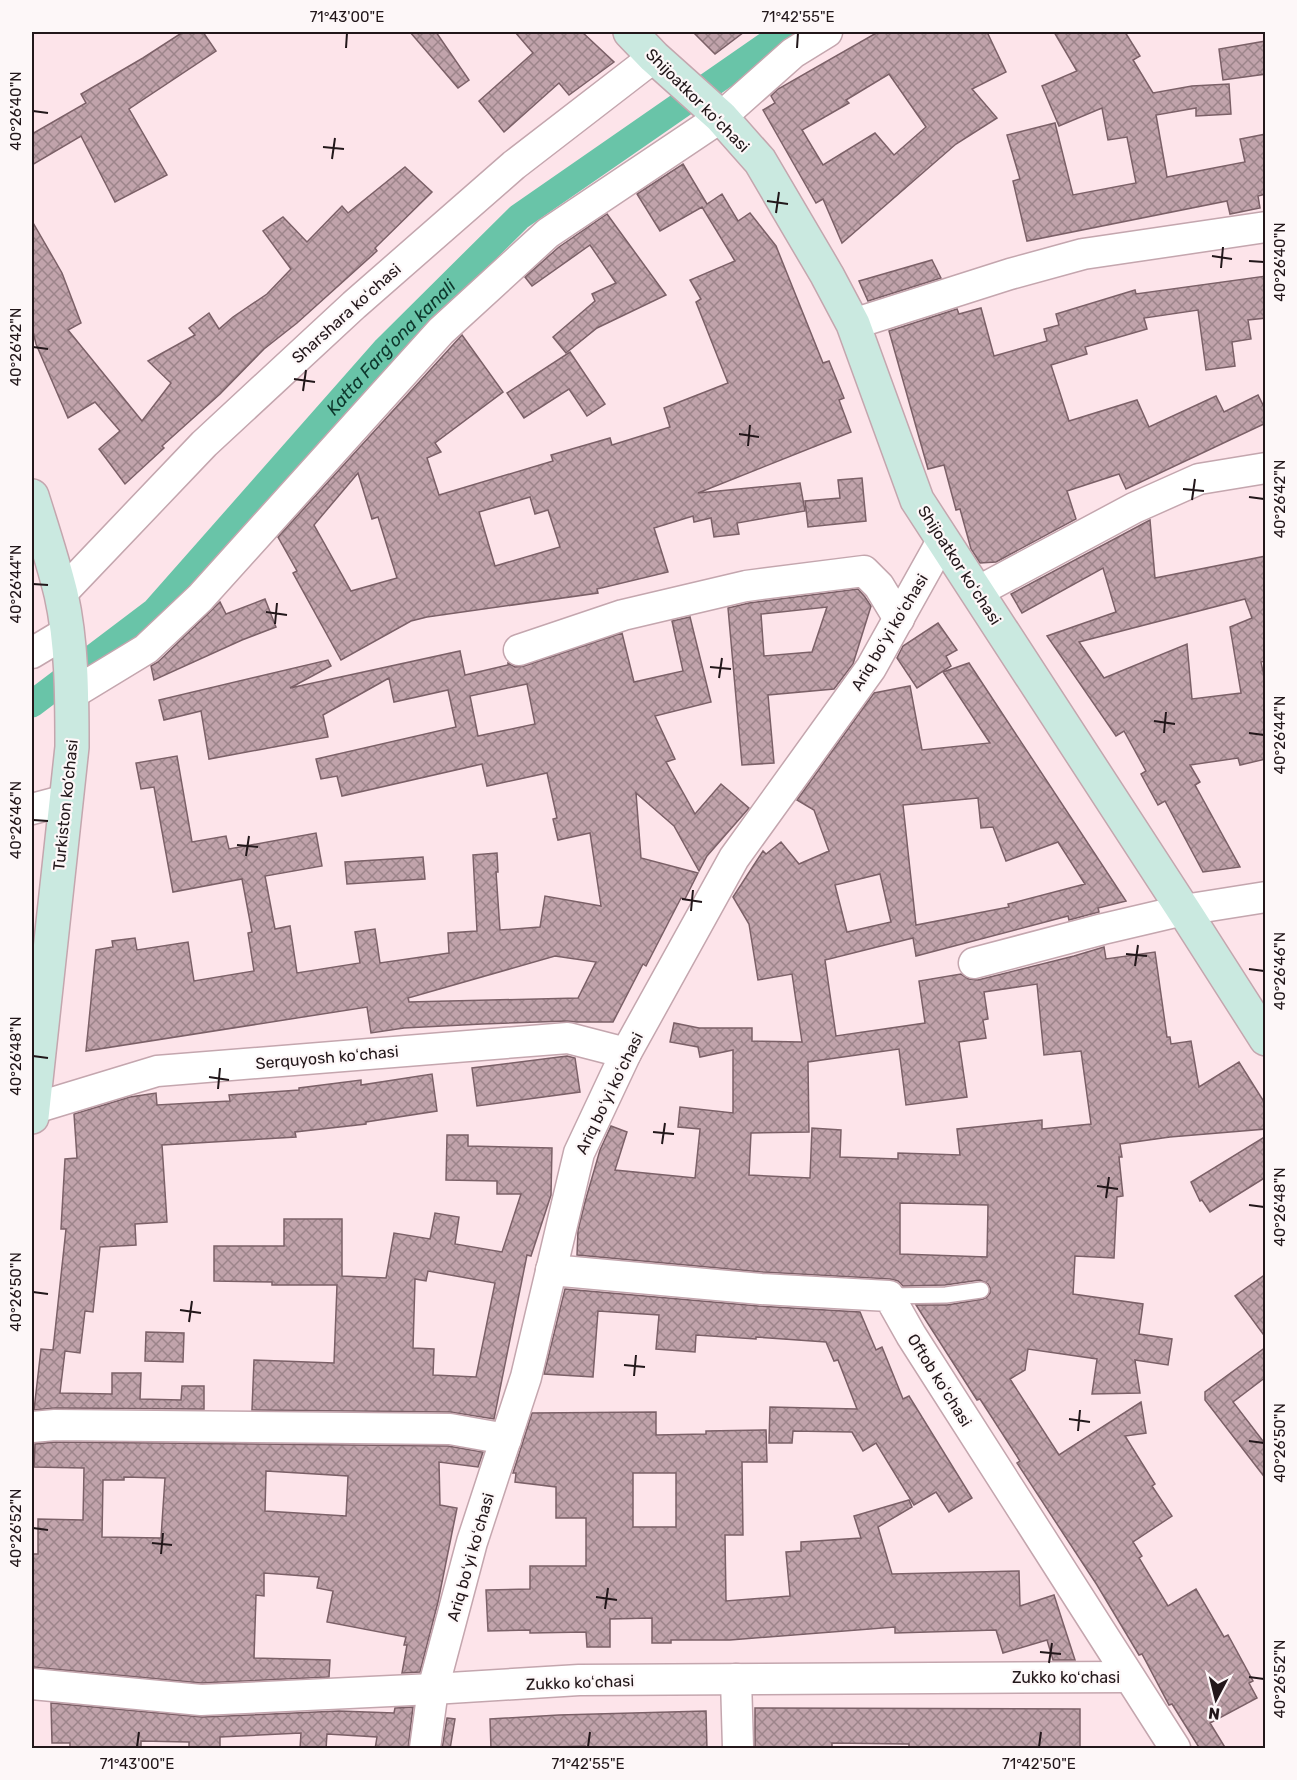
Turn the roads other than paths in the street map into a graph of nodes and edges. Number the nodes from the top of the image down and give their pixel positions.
1 (630, 32) edge
2 (827, 32) edge
3 (654, 57) junction
4 (721, 117) junction
5 (1266, 227) edge
6 (853, 324) junction
7 (1266, 468) edge
8 (32, 496) edge
9 (943, 539) junction
10 (977, 592) junction
11 (61, 594) junction
12 (899, 619) junction
13 (67, 632) junction
14 (519, 650) dead end
15 (32, 653) edge
16 (72, 694) junction
17 (66, 800) junction
18 (32, 809) edge
19 (1266, 897) edge
20 (1184, 910) junction
21 (974, 963) dead end
22 (1266, 1039) edge
23 (626, 1053) junction
24 (32, 1112) edge
25 (551, 1270) junction
26 (981, 1290) dead end
27 (889, 1296) junction
28 (32, 1427) edge
29 (506, 1439) junction
30 (1129, 1677) junction
31 (736, 1679) junction
32 (32, 1684) edge
33 (433, 1689) junction
34 (425, 1749) edge
35 (738, 1749) edge
36 (1175, 1749) edge

1 - 3 street, Shijoatkor koʻchasi
2 - 4 street
3 - 4 street, Shijoatkor koʻchasi
3 - 11 street, Sharshara koʻchasi
4 - 6 street, Shijoatkor koʻchasi
4 - 16 street
5 - 6 street
6 - 9 street, Shijoatkor koʻchasi
7 - 10 street
8 - 11 street, Turkiston ko’chasi
9 - 10 street, Shijoatkor koʻchasi
9 - 12 street, Ariq boʻyi koʻchasi
10 - 20 street, Shijoatkor koʻchasi
11 - 13 street, Turkiston ko’chasi
12 - 14 street
12 - 23 street, Ariq boʻyi koʻchasi
13 - 15 street
13 - 16 street, Turkiston ko’chasi
16 - 17 street, Turkiston ko’chasi
17 - 18 street
17 - 24 street, Turkiston ko’chasi
19 - 20 street
20 - 21 street
20 - 22 street, Shijoatkor koʻchasi
23 - 24 street, Serquyosh koʻchasi
23 - 25 street, Ariq boʻyi koʻchasi
25 - 27 street
25 - 29 street, Ariq boʻyi koʻchasi
26 - 27 lane
27 - 30 street, Oftob koʻchasi
28 - 29 street
29 - 33 street, Ariq boʻyi koʻchasi
30 - 31 street, Zukko koʻchasi
30 - 36 street, Oftob koʻchasi
31 - 33 street, Zukko koʻchasi
31 - 35 street
32 - 33 street, Zukko koʻchasi
33 - 34 street, Ariq boʻyi koʻchasi

